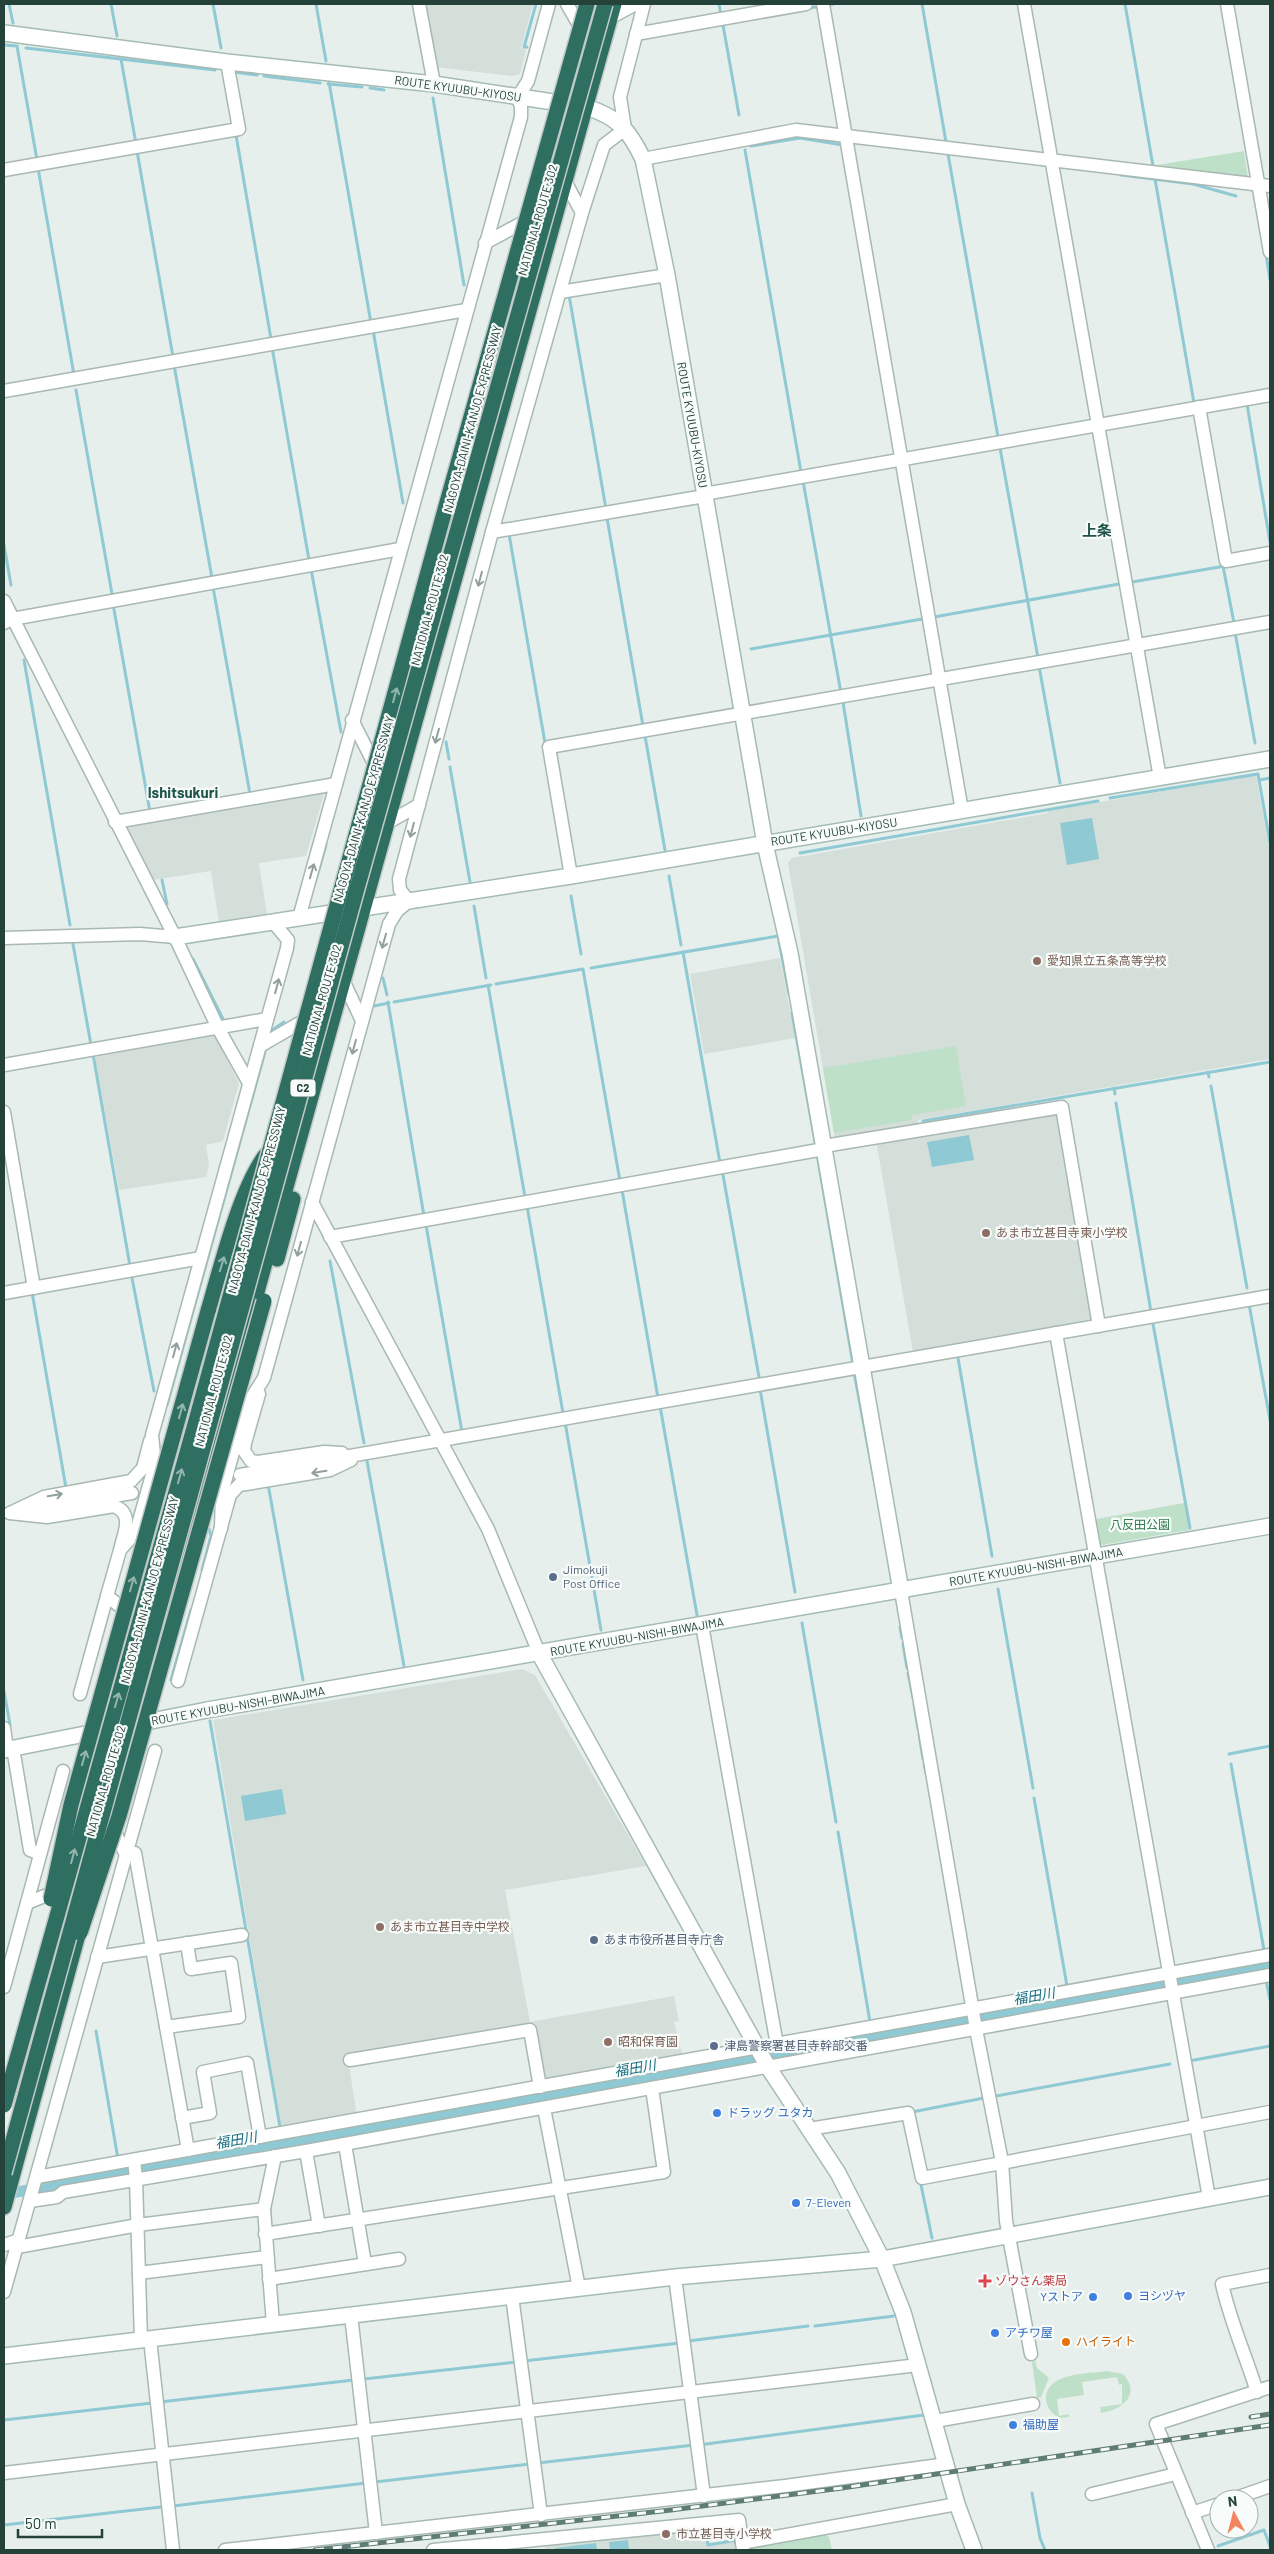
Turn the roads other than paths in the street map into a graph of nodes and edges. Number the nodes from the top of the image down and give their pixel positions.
1 (419, 4) edge
2 (550, 4) edge
3 (567, 4) edge
4 (587, 4) edge
5 (636, 4) edge
6 (644, 4) edge
7 (806, 4) edge
8 (823, 4) edge
9 (1024, 4) edge
10 (1227, 4) edge
11 (610, 8) edge
12 (4, 33) edge
13 (636, 34) junction
14 (599, 60) junction
15 (227, 62) junction
16 (434, 84) junction
17 (518, 98) junction
18 (586, 107) junction
19 (625, 128) junction
20 (846, 134) junction
21 (643, 159) junction
22 (1052, 161) junction
23 (4, 170) edge
24 (565, 182) junction
25 (1265, 192) edge
26 (559, 202) junction
27 (582, 213) junction
28 (485, 243) junction
29 (1270, 252) edge
30 (667, 275) junction
31 (560, 292) junction
32 (466, 310) junction
33 (4, 391) edge
34 (1270, 394) edge
35 (1199, 407) junction
36 (1098, 425) junction
37 (902, 460) junction
38 (705, 495) junction
39 (492, 532) junction
40 (400, 549) junction
41 (1270, 553) edge
42 (4, 601) edge
43 (8, 621) edge
44 (1270, 622) edge
45 (1137, 645) junction
46 (940, 679) junction
47 (742, 714) junction
48 (352, 720) junction
49 (1270, 760) edge
50 (1160, 778) junction
51 (336, 784) junction
52 (393, 800) junction
53 (419, 805) junction
54 (962, 811) junction
55 (115, 822) junction
56 (386, 823) junction
57 (765, 844) junction
58 (571, 876) junction
59 (409, 901) junction
60 (364, 908) junction
61 (299, 918) junction
62 (273, 922) junction
63 (175, 937) junction
64 (4, 938) edge
65 (343, 980) junction
66 (337, 1001) junction
67 (268, 1019) junction
68 (362, 1020) junction
69 (218, 1028) junction
70 (326, 1044) junction
71 (260, 1046) junction
72 (4, 1065) edge
73 (249, 1083) junction
74 (311, 1094) junction
75 (4, 1112) edge
76 (824, 1148) junction
77 (312, 1202) junction
78 (330, 1237) junction
79 (201, 1258) junction
80 (34, 1288) junction
81 (4, 1292) edge
82 (1270, 1296) edge
83 (1099, 1326) junction
84 (1056, 1333) junction
85 (862, 1367) junction
86 (264, 1378) junction
87 (152, 1435) junction
88 (440, 1440) junction
89 (364, 1454) junction
90 (240, 1475) dead end
91 (132, 1493) dead end
92 (7, 1514) edge
93 (1270, 1526) edge
94 (221, 1528) junction
95 (120, 1550) junction
96 (1095, 1557) junction
97 (206, 1583) junction
98 (901, 1591) junction
99 (173, 1594) junction
100 (107, 1596) junction
101 (702, 1625) junction
102 (161, 1638) junction
103 (539, 1654) junction
104 (178, 1681) dead end
105 (80, 1694) dead end
106 (137, 1724) junction
107 (4, 1728) edge
108 (8, 1749) edge
109 (155, 1751) dead end
110 (63, 1771) dead end
111 (110, 1822) junction
112 (40, 1854) junction
113 (126, 1855) junction
114 (95, 1876) junction
115 (27, 1903) junction
116 (242, 1934) dead end
117 (187, 1943) junction
118 (152, 1949) junction
119 (1270, 1955) edge
120 (97, 1958) junction
121 (1169, 1975) junction
122 (1270, 1975) edge
123 (4, 1987) edge
124 (1172, 1993) junction
125 (973, 2010) junction
126 (166, 2027) junction
127 (976, 2029) junction
128 (777, 2045) junction
129 (19, 2050) junction
130 (758, 2050) junction
131 (350, 2060) dead end
132 (768, 2067) junction
133 (29, 2081) junction
134 (540, 2087) junction
135 (652, 2088) junction
136 (4, 2105) edge
137 (544, 2108) junction
138 (1270, 2112) edge
139 (182, 2118) junction
140 (1196, 2126) junction
141 (808, 2129) junction
142 (260, 2137) junction
143 (345, 2144) junction
144 (188, 2150) junction
145 (306, 2151) junction
146 (275, 2156) junction
147 (1002, 2162) junction
148 (135, 2170) junction
149 (8, 2175) edge
150 (37, 2178) junction
151 (1270, 2187) edge
152 (560, 2188) junction
153 (1209, 2198) junction
154 (30, 2201) junction
155 (4, 2206) edge
156 (264, 2209) junction
157 (358, 2220) junction
158 (138, 2225) junction
159 (319, 2226) junction
160 (265, 2234) junction
161 (1008, 2235) junction
162 (18, 2243) junction
163 (4, 2246) edge
164 (267, 2257) junction
165 (399, 2259) dead end
166 (882, 2259) junction
167 (365, 2264) junction
168 (139, 2273) junction
169 (1270, 2275) edge
170 (676, 2277) junction
171 (269, 2279) junction
172 (579, 2288) junction
173 (4, 2292) edge
174 (512, 2296) junction
175 (351, 2315) junction
176 (272, 2324) junction
177 (146, 2340) junction
178 (1032, 2354) dead end
179 (4, 2356) edge
180 (918, 2365) junction
181 (1270, 2387) edge
182 (1257, 2392) junction
183 (690, 2393) junction
184 (1033, 2404) dead end
185 (527, 2412) junction
186 (936, 2421) junction
187 (364, 2431) junction
188 (162, 2454) junction
189 (947, 2464) junction
190 (4, 2472) edge
191 (1176, 2474) junction
192 (1092, 2494) dead end
193 (704, 2496) junction
194 (957, 2504) junction
195 (1209, 2507) edge
196 (1192, 2513) junction
197 (541, 2515) junction
198 (376, 2533) junction
199 (542, 2544) edge
200 (742, 2547) edge
201 (173, 2550) edge
202 (225, 2550) edge
203 (433, 2550) edge
204 (974, 2550) edge
205 (1208, 2550) edge

1 - 16 street
2 - 17 street
3 - 14 street
129 -> 4 highway, NAGOYA-DAINI-KANJO EXPRESSWAY / C2, bridge
5 - 11 street
6 - 13 street
7 - 13 street
8 - 20 street
9 - 22 street
10 - 25 street
11 - 14 highway, NATIONAL ROUTE 302
11 - 133 highway, NAGOYA-DAINI-KANJO EXPRESSWAY / C2, bridge
12 - 15 street, ROUTE KYUUBU-KIYOSU
13 - 19 street
14 - 18 highway, NATIONAL ROUTE 302
15 - 16 street, ROUTE KYUUBU-KIYOSU
15 - 23 street
16 - 17 street, ROUTE KYUUBU-KIYOSU
17 - 18 street, ROUTE KYUUBU-KIYOSU
17 - 28 street
18 - 19 street, ROUTE KYUUBU-KIYOSU
18 - 24 highway, NATIONAL ROUTE 302
19 - 21 street, ROUTE KYUUBU-KIYOSU
19 - 27 street
20 - 21 street
20 - 22 street
20 - 37 street
21 - 30 street, ROUTE KYUUBU-KIYOSU
22 - 25 street
22 - 36 street
24 - 26 highway, NATIONAL ROUTE 302
24 - 27 street
25 - 29 street
26 - 28 street
26 - 52 highway, NATIONAL ROUTE 302
27 - 31 street
28 - 32 street
30 - 31 street
30 - 38 street, ROUTE KYUUBU-KIYOSU
31 - 39 street
32 - 33 street
32 - 40 street
34 - 35 street
35 - 36 street
35 - 41 street
36 - 37 street
36 - 45 street
37 - 38 street
37 - 46 street
38 - 39 street
38 - 47 street, ROUTE KYUUBU-KIYOSU
39 -> 53 street
40 - 43 street
40 - 48 street
42 - 43 street
43 - 55 street
44 - 45 street
45 - 46 street
45 - 50 street
46 - 47 street
46 - 54 street
47 - 57 street, ROUTE KYUUBU-KIYOSU
47 - 58 street
48 - 51 street
48 - 52 street
49 - 50 street, ROUTE KYUUBU-KIYOSU
50 - 54 street, ROUTE KYUUBU-KIYOSU
51 - 55 street
61 -> 51 street
52 - 56 highway, NATIONAL ROUTE 302
53 - 56 street
53 -> 59 street
54 - 57 street, ROUTE KYUUBU-KIYOSU
55 - 63 street
56 - 60 highway, NATIONAL ROUTE 302
57 - 58 street
57 - 76 street
58 - 59 street
59 - 60 street
59 -> 68 street
60 - 61 street
60 - 65 highway, NATIONAL ROUTE 302
61 - 62 street
62 - 63 street
67 -> 62 street
63 - 64 street
63 - 69 street
65 - 66 highway, NATIONAL ROUTE 302
65 - 68 street
66 - 70 highway, NATIONAL ROUTE 302
66 - 71 street
67 - 69 street
67 - 71 street
68 -> 77 street
69 - 72 street
69 - 73 street
70 - 74 highway, NATIONAL ROUTE 302
70 - 133 highway, bridge
71 - 73 street
73 - 79 street
74 - 99 highway, NATIONAL ROUTE 302
129 -> 74 highway, bridge
75 - 80 street
76 - 78 street
76 - 83 street
76 - 85 street
77 - 78 street
77 -> 86 street
78 - 88 street
79 - 80 street
87 -> 79 street
80 - 81 street
82 - 83 street
83 - 84 street
84 - 85 street
84 - 96 street
85 - 88 street
85 - 98 street
86 - 89 street
86 - 94 street
92 -> 87 street
87 - 95 street
88 - 89 street
88 - 103 street
89 - 90 street
89 -> 94 street
91 - 92 street
92 - 95 street
93 - 96 street, ROUTE KYUUBU-NISHI-BIWAJIMA
94 - 97 street
95 - 100 street
96 - 98 street, ROUTE KYUUBU-NISHI-BIWAJIMA
96 - 121 street
97 - 99 street
97 - 104 street
98 - 101 street, ROUTE KYUUBU-NISHI-BIWAJIMA
98 - 125 street
99 - 102 highway, NATIONAL ROUTE 302
100 - 102 street
100 - 105 street
101 - 103 street, ROUTE KYUUBU-NISHI-BIWAJIMA
101 - 128 street
102 - 106 highway, NATIONAL ROUTE 302
103 - 106 street, ROUTE KYUUBU-NISHI-BIWAJIMA
103 - 130 street
106 - 108 street, ROUTE KYUUBU-NISHI-BIWAJIMA
106 - 111 highway, NATIONAL ROUTE 302
107 - 108 street
108 - 112 street
109 - 113 street
110 - 112 street
111 - 113 street
111 - 114 highway, NATIONAL ROUTE 302
112 - 115 street
113 - 118 street
113 - 120 street
114 - 115 street
114 - 149 highway, NATIONAL ROUTE 302
115 - 123 street
116 - 117 street
117 - 118 street
117 - 126 street
118 - 120 street
118 - 126 street
119 - 121 street
120 - 150 street
121 - 124 street
121 - 125 street
122 - 124 street
124 - 127 street
124 - 140 street
125 - 127 street
125 - 128 street
126 - 139 street
127 - 132 street
127 - 147 street
128 - 130 street
129 - 136 highway, NAGOYA-DAINI-KANJO EXPRESSWAY / C2, bridge
130 - 132 street
130 - 134 street
131 - 134 street
132 - 135 street
132 - 141 street
133 - 149 highway, NAGOYA-DAINI-KANJO EXPRESSWAY / C2, bridge
134 - 142 street
135 - 137 street
135 - 152 street
137 - 143 street
137 - 152 street
138 - 140 street
139 - 142 street
139 - 144 street
140 - 147 street
140 - 153 street
141 - 147 street
141 - 166 street
142 - 144 street
143 - 145 street
143 - 157 street
144 - 148 street
145 - 146 street
145 - 159 street
146 - 148 street
146 - 156 street
147 - 161 street
148 - 150 street
148 - 154 street
148 - 158 street
149 - 155 highway, NATIONAL ROUTE 302
150 - 154 street
151 - 153 street
152 - 157 street
152 - 172 street
153 - 161 street
154 - 162 street
156 - 158 street
156 - 160 street
157 - 159 street
157 - 167 street
158 - 162 street
158 - 168 street
159 - 160 street
160 - 164 street
161 - 166 street
161 - 178 street
162 - 163 street
162 - 173 street
164 - 168 street
164 - 171 street
165 - 167 street
166 - 170 street
166 - 180 street
167 - 171 street
168 - 177 street
169 - 182 street
170 - 172 street
170 - 183 street
171 - 176 street
172 - 174 street
174 - 175 street
174 - 185 street
175 - 176 street
175 - 187 street
176 - 177 street
177 - 179 street
177 - 188 street
180 - 183 street
180 - 186 street
181 - 182 street
182 - 191 street
183 - 185 street
183 - 193 street
184 - 186 street
185 - 187 street
185 - 197 street
186 - 189 street
187 - 188 street
187 - 198 street
188 - 190 street
188 - 201 street
189 - 193 street
189 - 194 street
191 - 192 street
191 - 196 street
193 - 197 street
194 - 200 street
194 - 204 street
195 - 196 street
196 - 205 street
197 - 198 street
198 - 202 street
199 - 200 street
199 - 203 street

